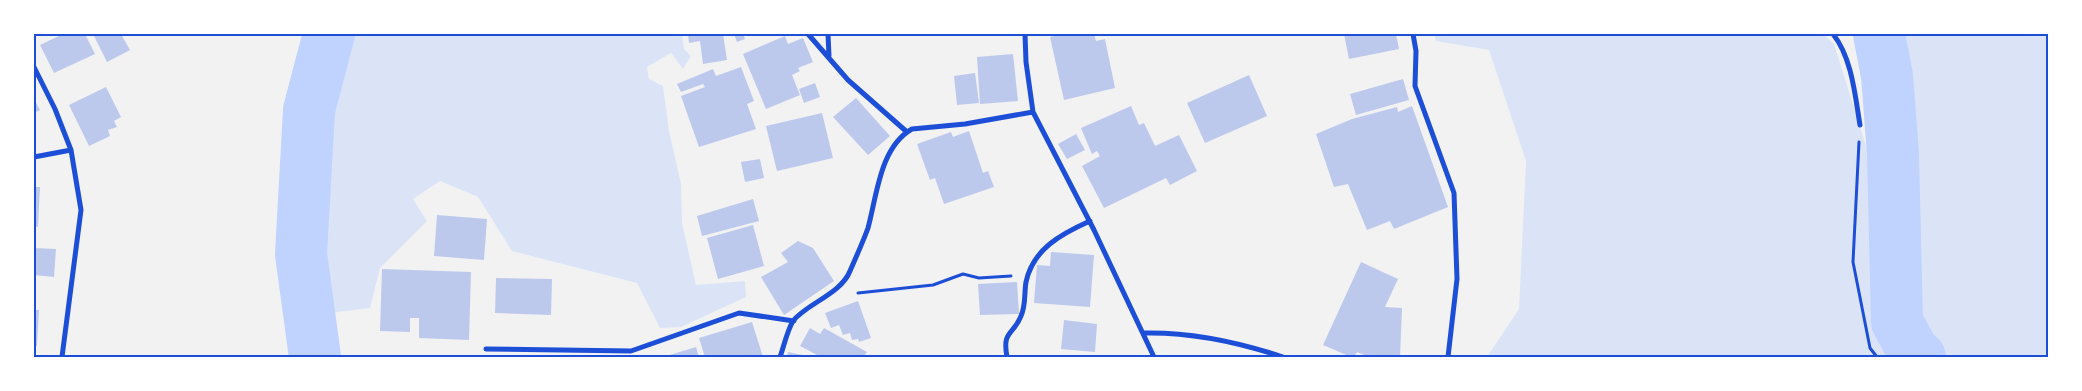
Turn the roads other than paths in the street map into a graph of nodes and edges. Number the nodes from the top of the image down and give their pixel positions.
1 (808, 34) edge
2 (828, 34) edge
3 (1025, 34) edge
4 (1413, 34) edge
5 (1834, 34) edge
6 (829, 57) junction
7 (34, 67) edge
8 (1033, 112) junction
9 (1860, 125) road end
10 (907, 132) junction
11 (71, 150) junction
12 (34, 157) edge
13 (1090, 221) junction
14 (794, 321) junction
15 (1144, 333) junction
16 (486, 349) dead end
17 (62, 357) edge
18 (780, 357) edge
19 (1007, 357) edge
20 (1154, 357) edge
21 (1283, 357) edge
22 (1448, 357) edge

1 - 6 street
2 - 6 street
3 - 8 street
4 - 22 street
5 - 9 street
6 - 10 street
7 - 11 street
8 - 10 street
8 - 13 street
10 - 14 street
11 - 12 street
11 - 17 street
13 - 15 street
13 - 19 street
14 - 16 street
14 - 18 street
15 - 20 street
15 - 21 street

